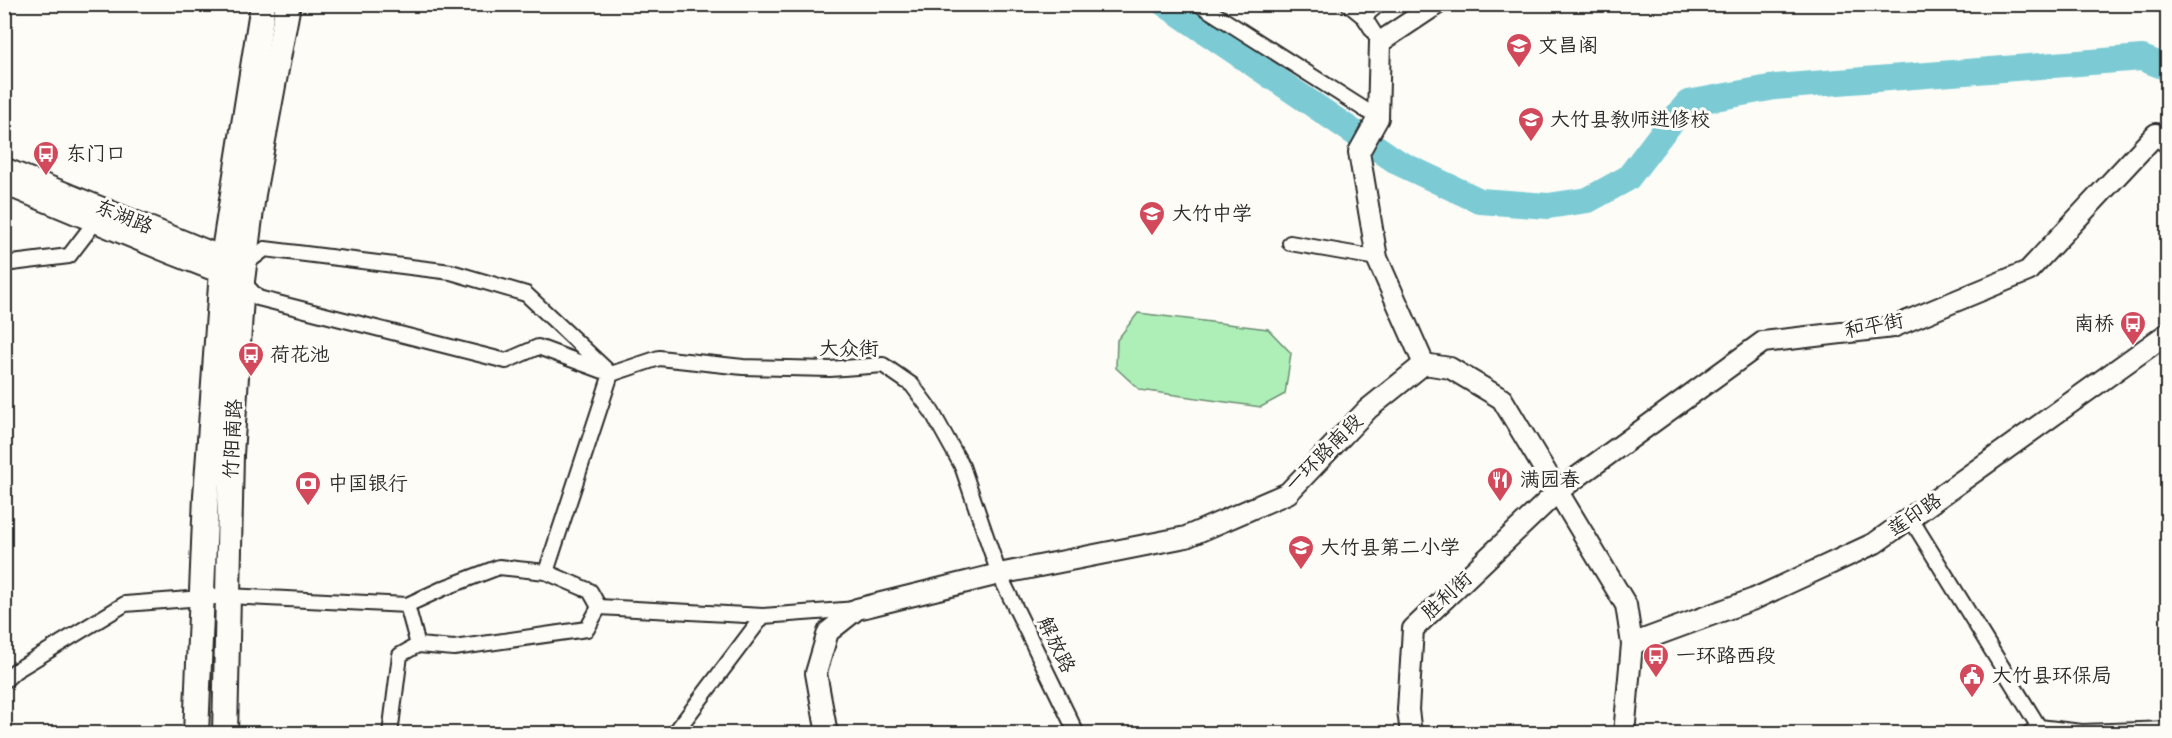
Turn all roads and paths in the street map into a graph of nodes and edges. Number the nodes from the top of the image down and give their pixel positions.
1 (263, 4) edge
2 (288, 4) edge
3 (1199, 4) edge
4 (1348, 4) edge
5 (1379, 4) edge
6 (1437, 4) edge
7 (1365, 16) junction
8 (1380, 42) junction
9 (1378, 118) junction
10 (2168, 143) edge
11 (4, 168) edge
12 (4, 184) edge
13 (95, 222) junction
14 (1290, 243) dead end
15 (1377, 258) junction
16 (4, 260) edge
17 (232, 269) junction
18 (2168, 333) edge
19 (1424, 364) junction
20 (611, 374) junction
21 (1558, 491) junction
22 (1911, 519) junction
23 (546, 572) junction
24 (999, 574) junction
25 (228, 596) junction
26 (201, 597) junction
27 (407, 605) junction
28 (599, 607) junction
29 (856, 609) junction
30 (763, 616) junction
31 (1632, 644) junction
32 (418, 645) junction
33 (4, 681) edge
34 (2168, 729) edge
35 (2033, 730) edge
36 (2082, 732) edge
37 (196, 734) edge
38 (225, 734) edge
39 (390, 734) edge
40 (674, 734) edge
41 (827, 734) edge
42 (1077, 734) edge
43 (1411, 734) edge
44 (1624, 734) edge

1 - 17 highway, 竹阳南路
2 - 17 highway, 竹阳南路
3 - 9 street
4 - 7 street
5 - 7 street
6 - 8 street
7 - 8 street
8 - 9 street
9 - 15 street
10 - 21 street, 和平街
11 - 17 street, 东湖路
12 - 13 street, 东湖路
13 - 16 street
13 - 17 street, 东湖路
14 - 15 street
15 - 19 street
17 - 20 street
17 - 20 street
17 - 25 highway, 竹阳南路
17 - 26 highway, 竹阳南路
18 - 22 street, 莲印路
19 - 21 street
19 - 24 street, 一环路南段
20 - 23 street
20 - 24 street, 大众街
21 - 31 street
21 - 43 street, 胜利街
22 - 31 street, 莲印路
22 - 35 street
23 - 27 street
23 - 28 street
24 - 29 street, 一环路南段
24 - 42 street, 解放路
25 - 26 street
25 - 27 street
25 - 38 highway, 竹阳南路
26 - 33 street
26 - 37 highway, 竹阳南路
27 - 32 street
28 - 30 street
28 - 32 street
29 - 30 street
29 - 41 street
30 - 40 street
31 - 44 street
32 - 39 street
34 - 36 street
35 - 36 street

